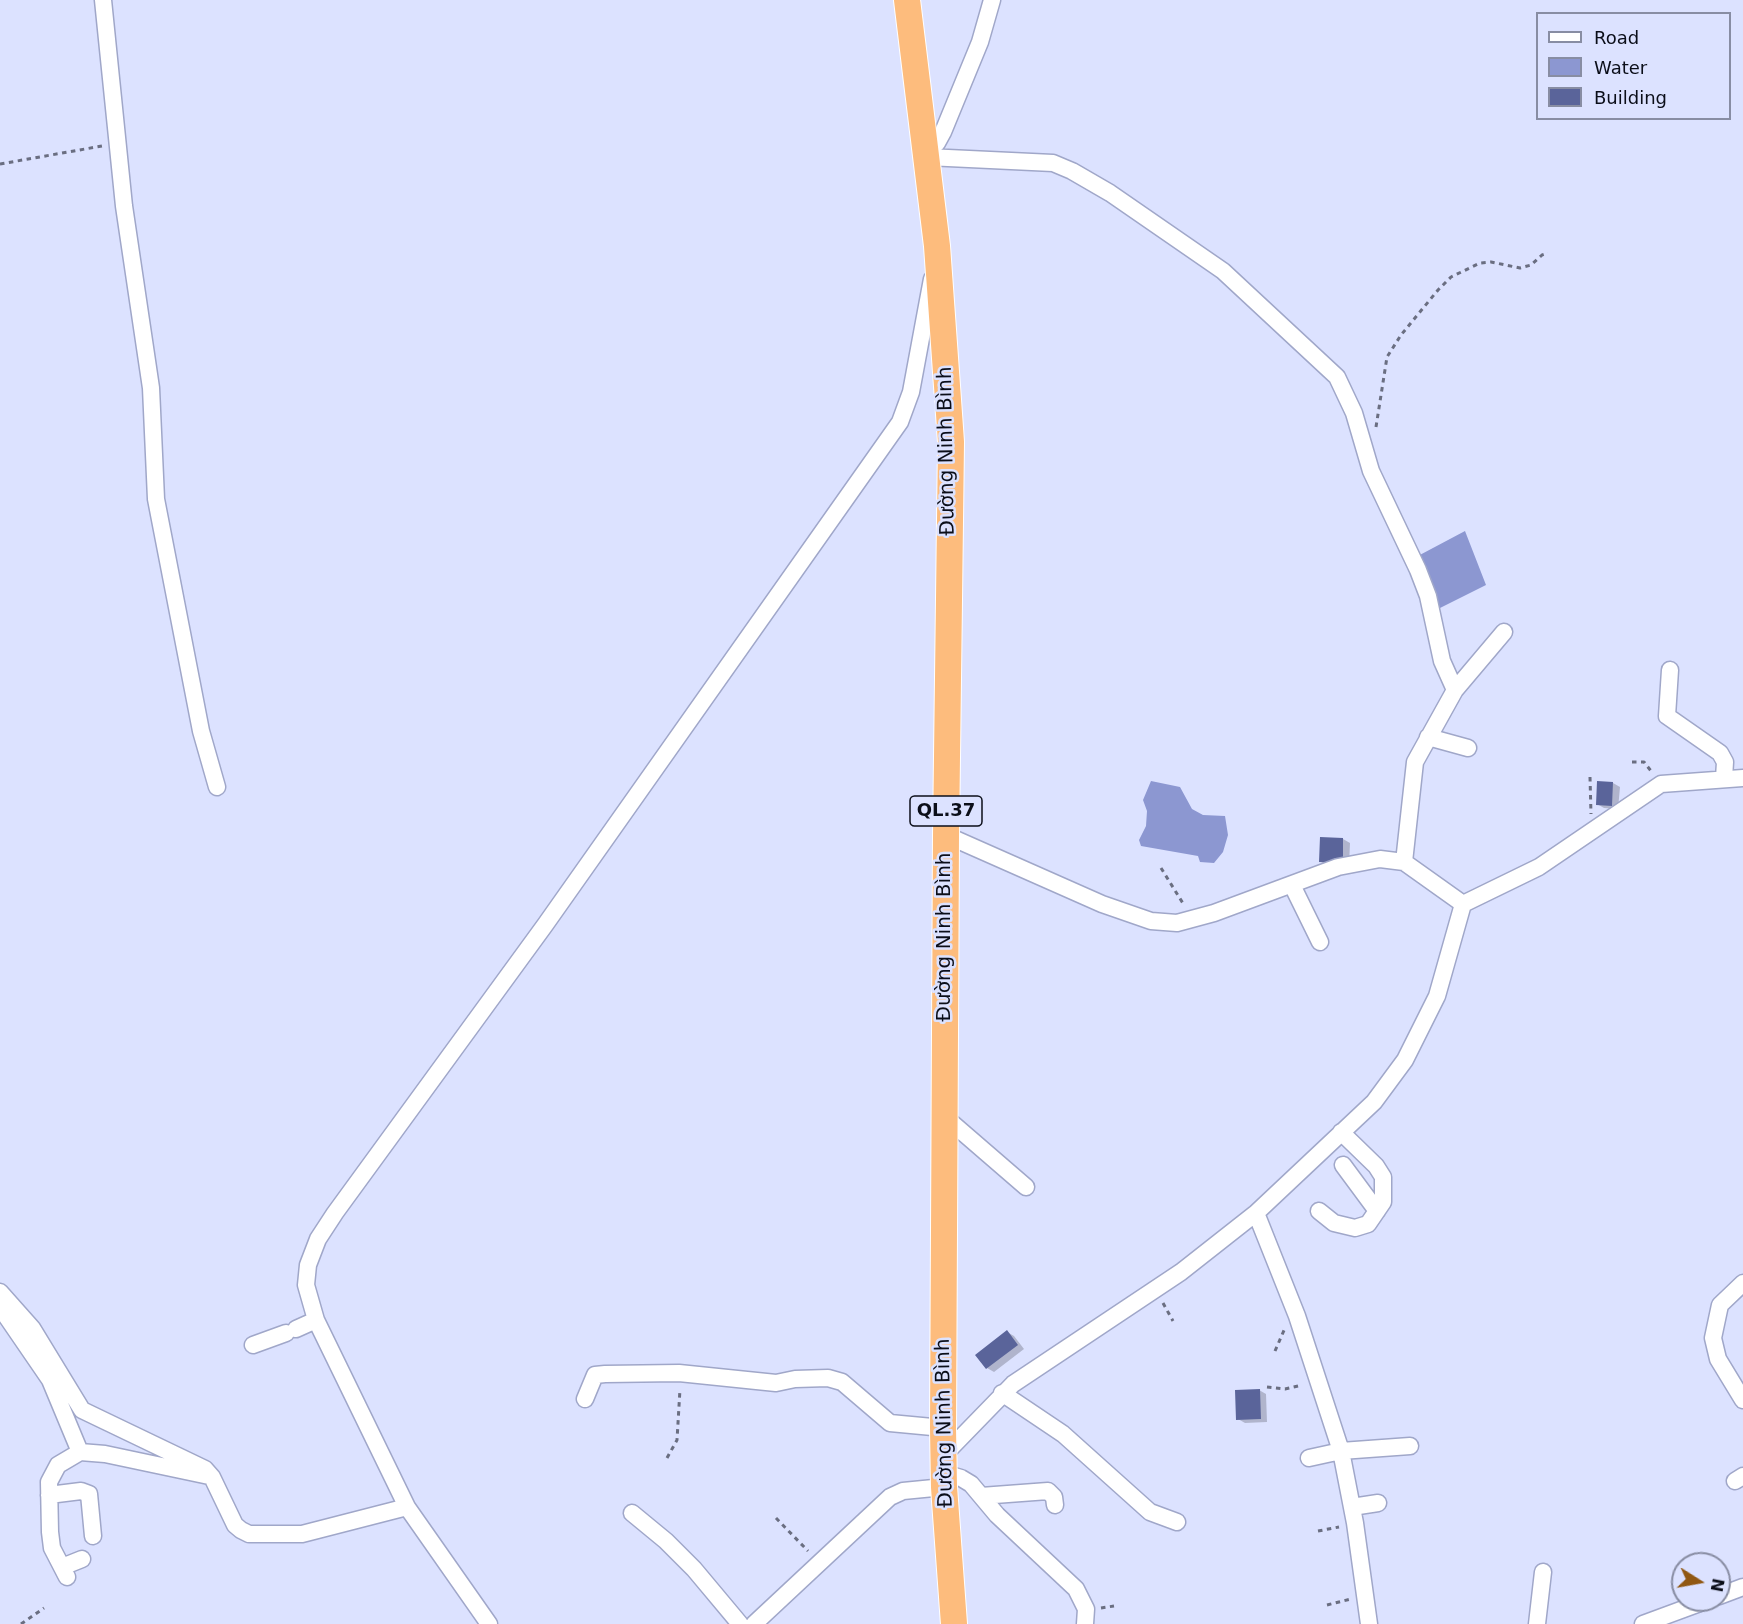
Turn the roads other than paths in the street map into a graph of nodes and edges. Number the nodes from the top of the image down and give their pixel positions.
1 (103, 0) edge
2 (908, 0) edge
3 (992, 0) edge
4 (927, 153) junction
5 (937, 246) junction
6 (1504, 632) dead end
7 (1670, 670) dead end
8 (1455, 690) junction
9 (1428, 737) junction
10 (1468, 748) dead end
11 (1737, 776) edge
12 (217, 787) dead end
13 (946, 835) junction
14 (1404, 862) junction
15 (1292, 885) junction
16 (1463, 904) junction
17 (1320, 942) dead end
18 (945, 1118) junction
19 (1341, 1132) junction
20 (1343, 1165) dead end
21 (1026, 1187) dead end
22 (1319, 1211) dead end
23 (1377, 1211) junction
24 (1256, 1213) junction
25 (1743, 1283) edge
26 (0, 1292) edge
27 (0, 1307) edge
28 (316, 1320) junction
29 (253, 1345) dead end
30 (1002, 1393) junction
31 (585, 1399) dead end
32 (1743, 1400) edge
33 (943, 1428) junction
34 (1410, 1446) dead end
35 (1341, 1451) junction
36 (80, 1452) junction
37 (1309, 1458) dead end
38 (944, 1472) junction
39 (212, 1477) junction
40 (49, 1494) junction
41 (981, 1496) junction
42 (1378, 1503) dead end
43 (1055, 1505) dead end
44 (407, 1506) junction
45 (632, 1513) dead end
46 (1354, 1515) junction
47 (1177, 1522) dead end
48 (93, 1536) dead end
49 (82, 1559) dead end
50 (1543, 1572) dead end
51 (1675, 1612) edge
52 (489, 1624) edge
53 (740, 1624) edge
54 (754, 1624) edge
55 (954, 1624) edge
56 (1085, 1624) edge
57 (1369, 1624) edge
58 (1537, 1624) edge
59 (1642, 1624) edge

1 - 12 street
2 - 4 highway, Đường Ninh Bình / QL.37
3 - 4 street
4 - 5 highway, Đường Ninh Bình / QL.37
4 - 8 street
5 - 13 highway, Đường Ninh Bình / QL.37
5 - 28 street
6 - 8 street
7 - 11 street
8 - 9 street
9 - 10 street
9 - 14 street
11 - 16 street
13 - 15 street
13 - 18 highway, Đường Ninh Bình / QL.37
14 - 15 street
14 - 16 street
15 - 17 street
16 - 19 street
18 - 21 street
18 - 33 highway, Đường Ninh Bình / QL.37
19 - 23 street
19 - 24 street
20 - 23 street
22 - 23 street
24 - 30 street
24 - 35 street
25 - 32 street
26 - 39 street
27 - 36 street
28 - 29 street
28 - 44 street
30 - 38 street
30 - 47 street
31 - 33 street
33 - 38 highway, Đường Ninh Bình / QL.37
34 - 35 street
35 - 37 street
35 - 46 street
36 - 39 street
36 - 40 street
38 - 41 street
38 - 54 street
38 - 55 highway, Đường Ninh Bình / QL.37
39 - 44 street
40 - 48 street
40 - 49 street
41 - 43 street
41 - 56 street
42 - 46 street
44 - 52 street
45 - 53 street
46 - 57 street
50 - 58 street
51 - 59 street

